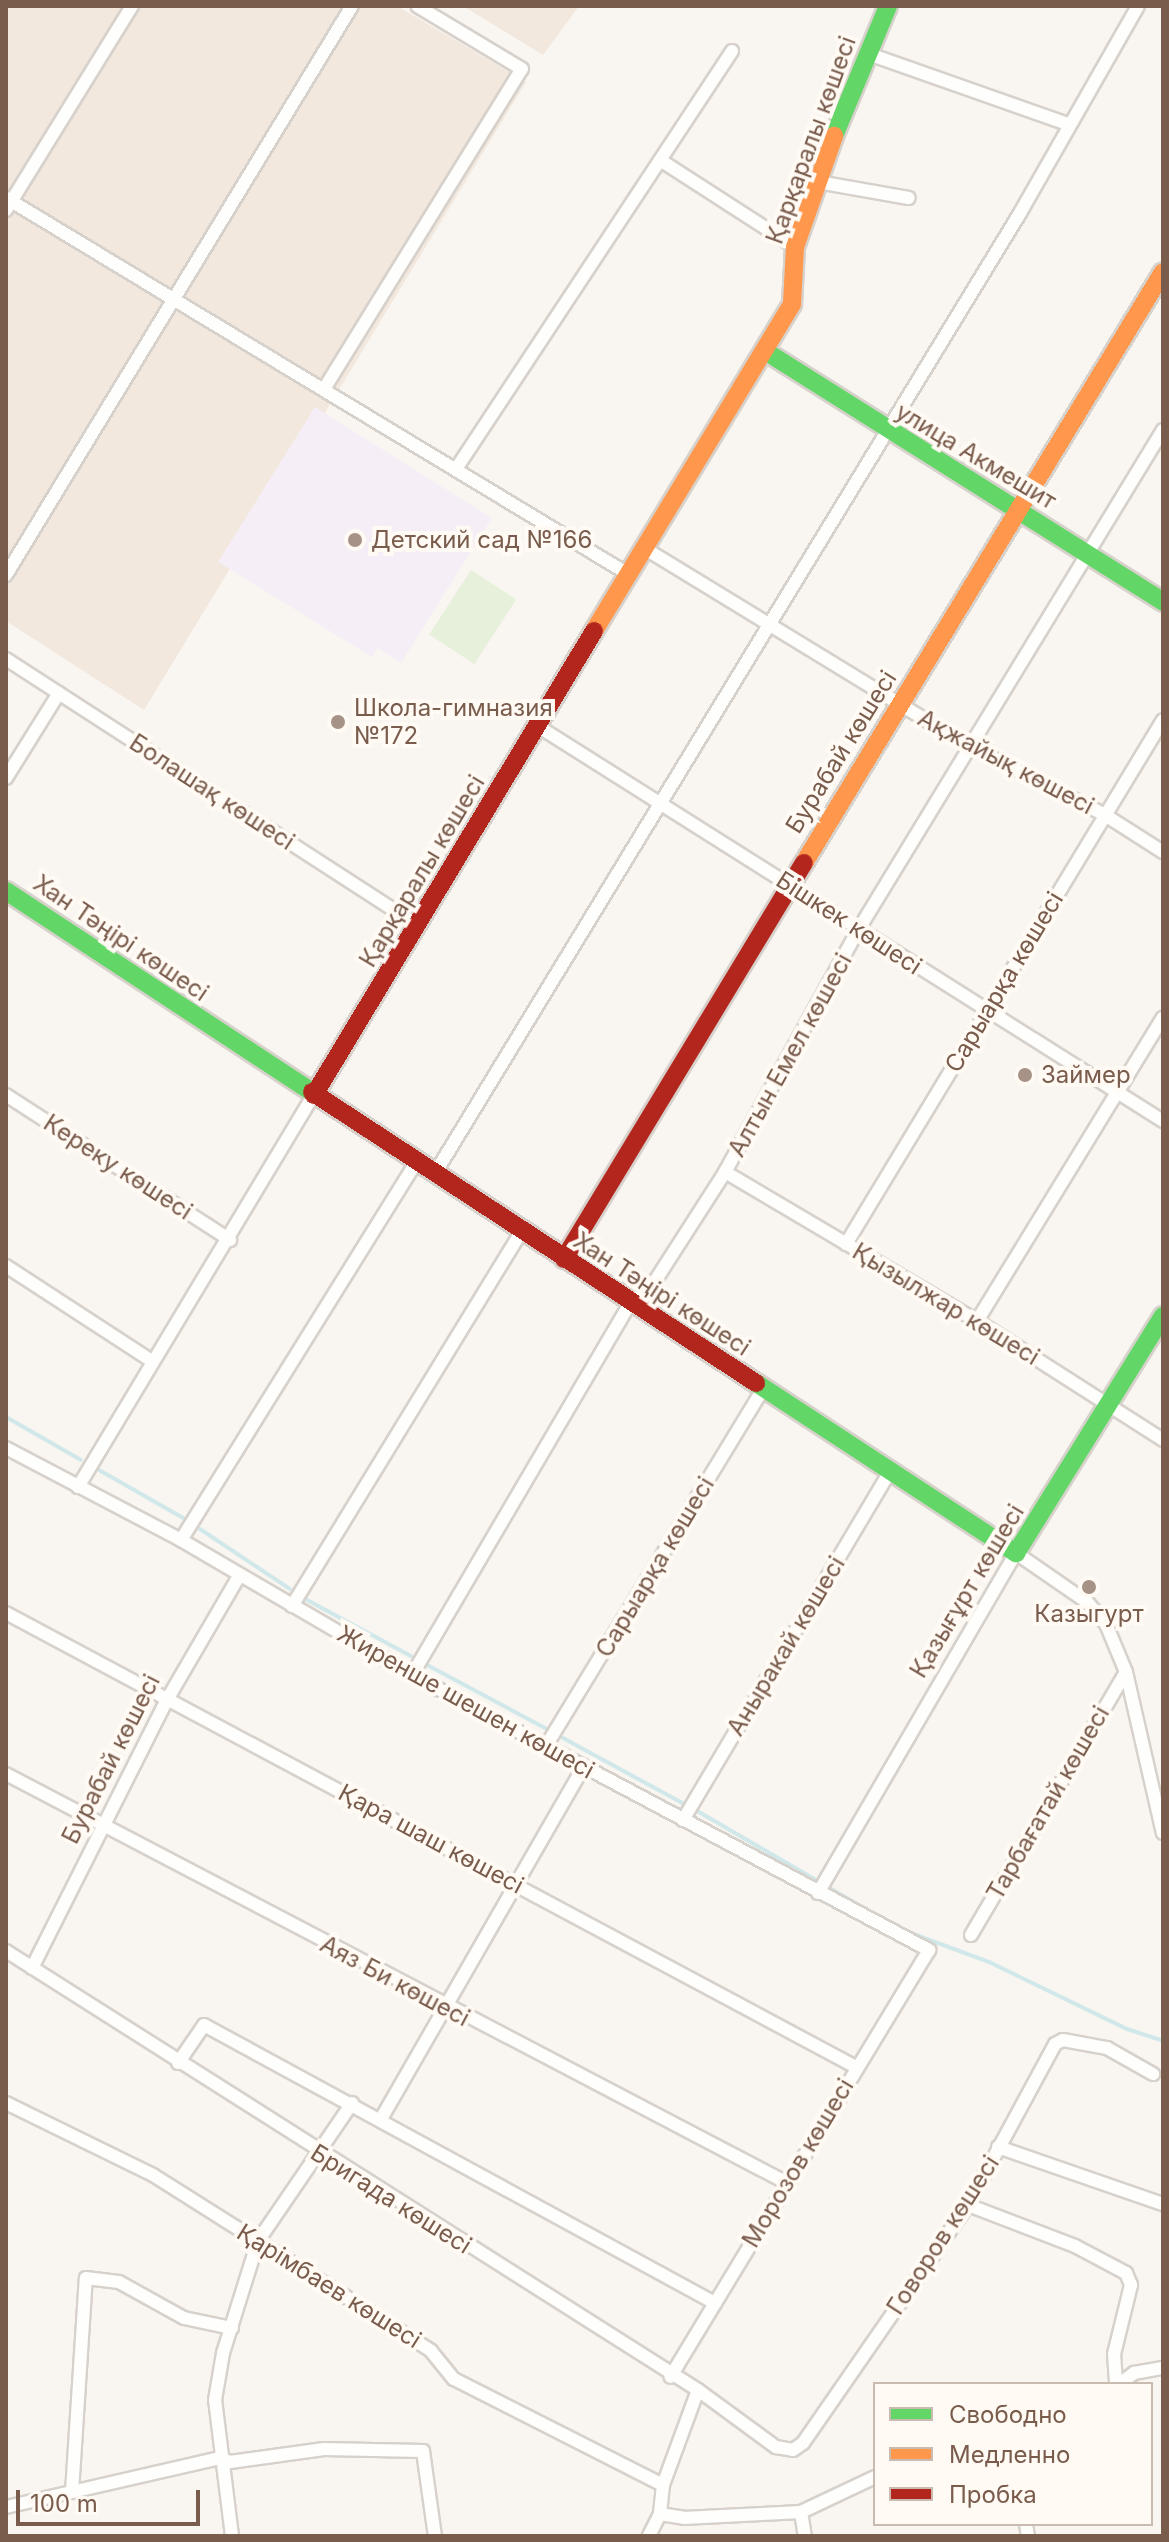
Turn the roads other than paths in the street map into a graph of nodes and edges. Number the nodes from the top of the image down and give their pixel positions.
1 (132, 6) edge
2 (352, 6) edge
3 (417, 6) edge
4 (888, 6) edge
5 (1138, 6) edge
6 (732, 51) dead end
7 (866, 53) junction
8 (1070, 125) junction
9 (660, 160) junction
10 (818, 182) junction
11 (909, 198) dead end
12 (8, 203) edge
13 (795, 247) junction
14 (1160, 282) edge
15 (171, 300) junction
16 (765, 351) junction
17 (324, 389) junction
18 (1163, 430) edge
19 (888, 431) junction
20 (456, 469) junction
21 (1021, 511) junction
22 (644, 548) junction
23 (1089, 554) junction
24 (628, 574) junction
25 (6, 575) edge
26 (1163, 602) edge
27 (767, 623) junction
28 (6, 659) edge
29 (59, 693) junction
30 (899, 703) junction
31 (1163, 720) edge
32 (536, 725) junction
33 (969, 746) junction
34 (6, 778) edge
35 (661, 800) junction
36 (1105, 815) junction
37 (1163, 852) edge
38 (788, 884) junction
39 (6, 891) edge
40 (418, 926) junction
41 (857, 932) junction
42 (987, 1010) junction
43 (1163, 1017) edge
44 (1116, 1091) junction
45 (6, 1095) edge
46 (314, 1095) junction
47 (1163, 1121) edge
48 (416, 1163) junction
49 (725, 1172) junction
50 (434, 1175) junction
51 (521, 1232) junction
52 (230, 1240) junction
53 (846, 1244) junction
54 (564, 1259) junction
55 (6, 1266) edge
56 (631, 1302) junction
57 (1163, 1316) edge
58 (977, 1321) junction
59 (152, 1361) junction
60 (764, 1388) junction
61 (1108, 1403) junction
62 (1163, 1440) edge
63 (6, 1448) edge
64 (890, 1472) junction
65 (78, 1487) junction
66 (181, 1540) junction
67 (1016, 1553) junction
68 (239, 1576) junction
69 (292, 1606) junction
70 (6, 1613) edge
71 (1126, 1672) junction
72 (412, 1675) junction
73 (168, 1698) junction
74 (546, 1746) junction
75 (584, 1766) junction
76 (6, 1774) edge
77 (683, 1820) junction
78 (102, 1827) junction
79 (1163, 1833) edge
80 (514, 1882) junction
81 (818, 1893) junction
82 (971, 1935) dead end
83 (929, 1950) joint
84 (6, 1951) edge
85 (32, 1968) junction
86 (443, 2006) junction
87 (178, 2063) junction
88 (856, 2067) junction
89 (1153, 2074) dead end
90 (6, 2103) edge
91 (352, 2103) junction
92 (381, 2119) junction
93 (998, 2147) junction
94 (320, 2154) junction
95 (787, 2183) junction
96 (1163, 2204) edge
97 (968, 2205) junction
98 (258, 2241) junction
99 (715, 2303) junction
100 (232, 2328) junction
101 (1163, 2368) edge
102 (670, 2377) junction
103 (1117, 2382) edge
104 (1121, 2382) edge
105 (698, 2390) junction
106 (776, 2447) joint
107 (220, 2458) junction
108 (873, 2478) edge
109 (663, 2485) junction
110 (72, 2492) junction
111 (6, 2507) edge
112 (801, 2512) junction
113 (660, 2514) junction
114 (232, 2536) edge
115 (435, 2536) edge
116 (649, 2536) edge
117 (805, 2536) edge

1 - 12 street
2 - 15 street
3 - 17 street
4 - 7 street, Қарқаралы көшесі
5 - 8 street
6 - 9 street
7 - 8 street
7 - 10 street, Қарқаралы көшесі
8 - 19 street
9 - 13 street
9 - 20 street
10 - 11 street
10 - 13 street, Қарқаралы көшесі
12 - 15 street
13 - 16 street, Қарқаралы көшесі
14 - 21 street, Бурабай көшесі
15 - 17 street
15 - 25 street
16 - 19 street, улица Акмешит
16 - 22 street, Қарқаралы көшесі
17 - 20 street
18 - 23 street, Алтын Емел көшесі
19 - 21 street, улица Акмешит
19 - 27 street
20 - 24 street
21 - 23 street, улица Акмешит
21 - 30 street, Бурабай көшесі
22 - 24 street, Қарқаралы көшесі
22 - 27 street, Ақжайық көшесі
23 - 26 street, улица Акмешит
23 - 33 street, Алтын Емел көшесі
24 - 32 street, Қарқаралы көшесі
27 - 30 street, Ақжайық көшесі
27 - 35 street
28 - 29 street, Болашақ көшесі
29 - 34 street
29 - 40 street, Болашақ көшесі
30 - 33 street, Ақжайық көшесі
30 - 38 street, Бурабай көшесі
31 - 36 street, Сарыарқа көшесі
32 - 35 street, Бішкек көшесі
32 - 40 street, Қарқаралы көшесі
33 - 36 street, Ақжайық көшесі
33 - 41 street, Алтын Емел көшесі
35 - 38 street, Бішкек көшесі
35 - 50 street
36 - 37 street, Ақжайық көшесі
36 - 42 street, Сарыарқа көшесі
38 - 41 street, Бішкек көшесі
38 - 54 street, Бурабай көшесі
39 - 46 street, Хан Тәңірі көшесі
40 - 46 street, Қарқаралы көшесі
41 - 42 street, Бішкек көшесі
41 - 49 street, Алтын Емел көшесі
42 - 44 street, Бішкек көшесі
42 - 53 street, Сарыарқа көшесі
43 - 44 street
44 - 47 street, Бішкек көшесі
44 - 58 street
45 - 52 street, Кереку көшесі
46 - 48 street, Хан Тәңірі көшесі
46 - 52 street, Қарқаралы көшесі
48 - 50 street, Хан Тәңірі көшесі
48 - 66 street
49 - 53 street, Қызылжар көшесі
49 - 56 street, Алтын Емел көшесі
50 - 51 street, Хан Тәңірі көшесі
51 - 54 street, Хан Тәңірі көшесі
51 - 69 street
52 - 59 street, Қарқаралы көшесі
53 - 58 street, Қызылжар көшесі
54 - 56 street, Хан Тәңірі көшесі
55 - 59 street
56 - 60 street, Хан Тәңірі көшесі
56 - 72 street, Алтын Емел көшесі
57 - 61 street, Қазығұрт көшесі
58 - 61 street, Қызылжар көшесі
59 - 65 street, Қарқаралы көшесі
60 - 64 street, Хан Тәңірі көшесі
60 - 74 street, Сарыарқа көшесі
61 - 62 street, Қызылжар көшесі
61 - 67 street, Қазығұрт көшесі
63 - 65 street, Жиренше шешен көшесі
64 - 67 street, Хан Тәңірі көшесі
64 - 77 street, Аныракай көшесі
65 - 66 street, Жиренше шешен көшесі
66 - 68 street, Жиренше шешен көшесі
67 - 71 street, Хан Тәңірі көшесі
67 - 81 street, Қазығұрт көшесі
68 - 69 street, Жиренше шешен көшесі
68 - 73 street, Бурабай көшесі
69 - 72 street, Жиренше шешен көшесі
70 - 73 street, Қара шаш көшесі
71 - 79 street, Хан Тәңірі көшесі
71 - 82 street, Тарбағатай көшесі
72 - 74 street, Жиренше шешен көшесі
73 - 78 street, Бурабай көшесі
73 - 80 street, Қара шаш көшесі
74 - 75 street, Жиренше шешен көшесі
75 - 77 street, Жиренше шешен көшесі
75 - 80 street
76 - 78 street, Аяз Би көшесі
77 - 81 street, Жиренше шешен көшесі
78 - 85 street, Бурабай көшесі
78 - 86 street, Аяз Би көшесі
80 - 86 street
80 - 88 street, Қара шаш көшесі
81 - 83 street, Жиренше шешен көшесі
83 - 88 street, Морозов көшесі
84 - 85 street, Бригада көшесі
85 - 87 street, Бригада көшесі
86 - 92 street
86 - 95 street, Аяз Би көшесі
87 - 91 street
87 - 94 street, Бригада көшесі
88 - 95 street, Морозов көшесі
89 - 93 street, Говоров көшесі
90 - 98 street, Қарімбаев көшесі
91 - 92 street
91 - 94 street
92 - 99 street
93 - 96 street
93 - 97 street, Говоров көшесі
94 - 98 street
94 - 102 street, Бригада көшесі
95 - 99 street, Морозов көшесі
97 - 103 street
97 - 106 street, Говоров көшесі
98 - 100 street
98 - 109 street, Қарімбаев көшесі
99 - 102 street, Морозов көшесі
100 - 107 street
100 - 110 street
101 - 104 street
102 - 105 street, Бригада көшесі
105 - 106 street, Бригада көшесі
105 - 109 street
107 - 110 street
107 - 114 street
107 - 115 street
108 - 112 street
109 - 113 street
110 - 111 street
112 - 113 street
112 - 117 street
113 - 116 street

